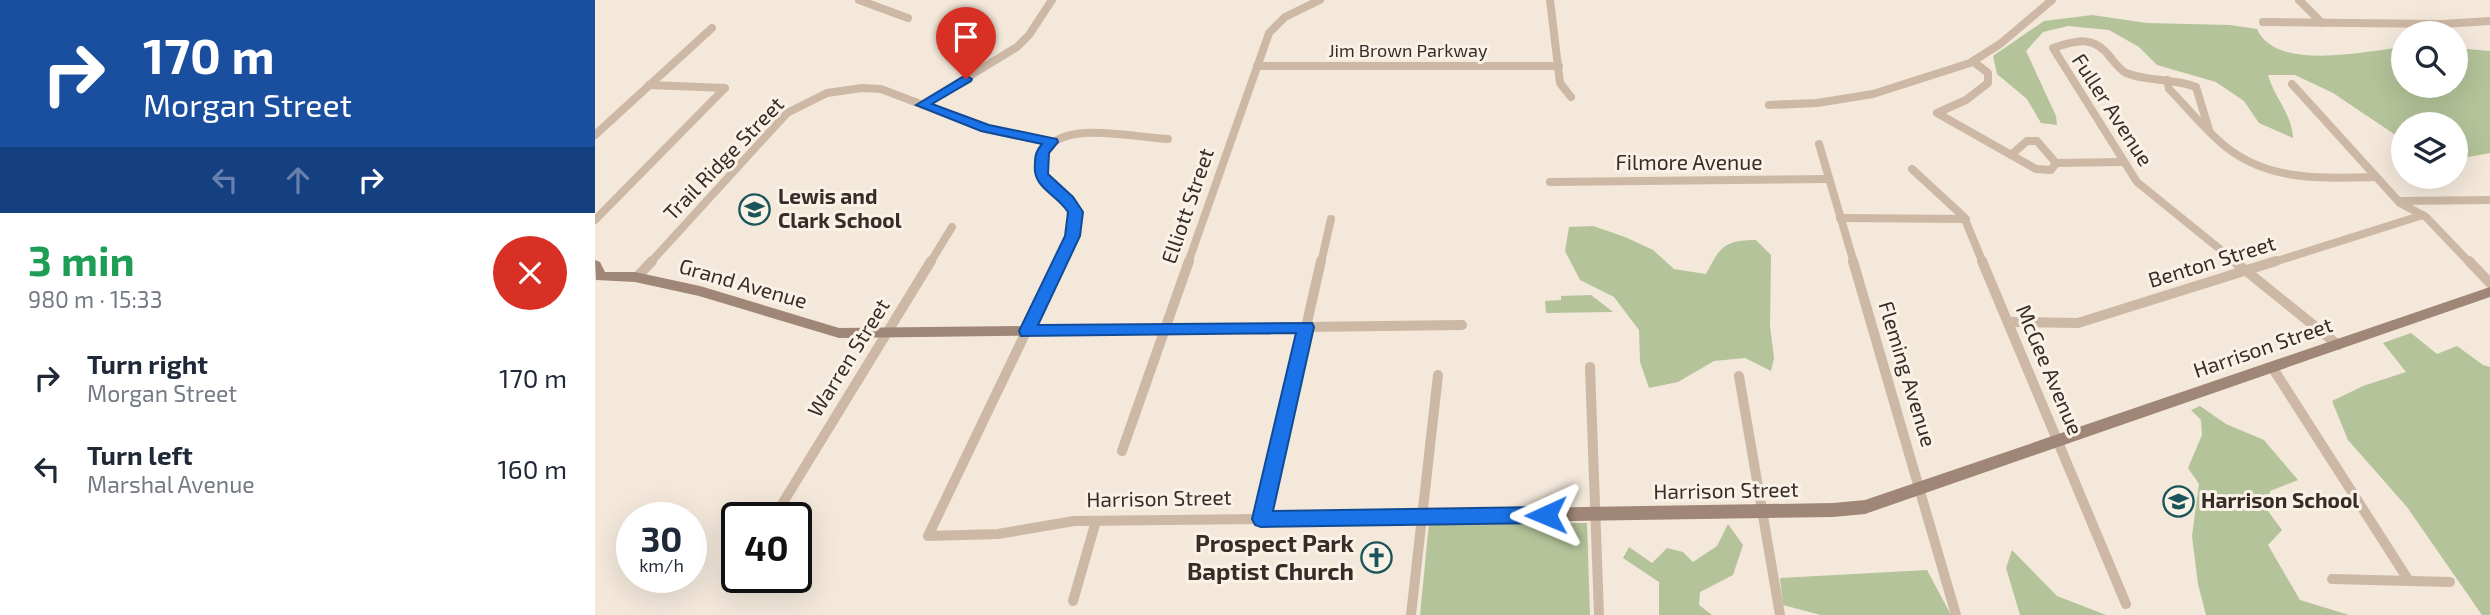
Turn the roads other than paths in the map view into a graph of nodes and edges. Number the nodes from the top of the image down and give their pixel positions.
1 (859, 0) edge
2 (1052, 0) edge
3 (1320, 0) edge
4 (1550, 0) edge
5 (2052, 0) edge
6 (2299, 0) edge
7 (908, 18) dead end
8 (2490, 21) edge
9 (2263, 22) dead end
10 (2322, 23) junction
11 (712, 28) dead end
12 (1975, 62) junction
13 (1257, 66) junction
14 (1559, 66) junction
15 (2167, 80) junction
16 (2292, 84) dead end
17 (649, 85) junction
18 (1571, 97) dead end
19 (922, 105) junction
20 (1769, 105) dead end
21 (2209, 130) junction
22 (595, 135) edge
23 (1168, 139) dead end
24 (1052, 142) junction
25 (1819, 144) dead end
26 (2011, 155) junction
27 (2122, 162) junction
28 (2056, 163) junction
29 (1912, 169) dead end
30 (2376, 177) junction
31 (1829, 179) junction
32 (1550, 182) dead end
33 (2490, 200) edge
34 (2398, 201) junction
35 (2423, 215) junction
36 (1840, 218) junction
37 (1331, 219) dead end
38 (1966, 219) junction
39 (595, 220) edge
40 (952, 227) dead end
41 (2245, 270) junction
42 (597, 273) edge
43 (637, 277) junction
44 (2490, 283) edge
45 (2490, 292) edge
46 (2008, 323) junction
47 (1462, 326) dead end
48 (1306, 327) junction
49 (1166, 330) junction
50 (1027, 331) junction
51 (887, 333) junction
52 (2338, 345) junction
53 (1590, 367) dead end
54 (2272, 367) junction
55 (1438, 375) dead end
56 (1739, 376) dead end
57 (2058, 441) junction
58 (1122, 451) dead end
59 (1920, 489) junction
60 (783, 502) edge
61 (1761, 512) junction
62 (1595, 514) junction
63 (1423, 517) junction
64 (1261, 519) junction
65 (1096, 521) junction
66 (2332, 579) dead end
67 (2409, 581) junction
68 (2450, 582) dead end
69 (1073, 601) dead end
70 (2126, 604) dead end
71 (1411, 615) edge
72 (1598, 615) edge
73 (1780, 615) edge
74 (1956, 615) edge

1 - 7 street
2 - 19 street
3 - 13 street, Elliott Street
4 - 14 street
5 - 12 street
6 - 10 street
8 - 10 street
9 - 10 street
11 - 17 street
12 - 20 street
12 - 26 street
13 - 14 street, Jim Brown Parkway
13 - 49 street, Elliott Street
14 - 18 street
15 - 21 street
15 - 21 street, Fuller Avenue
15 - 27 street, Fuller Avenue
16 - 30 street
17 - 22 street
17 - 39 street
19 - 24 street, Trail Ridge Street
19 - 43 street, Trail Ridge Street
21 - 30 street
23 - 24 street
24 - 50 street
25 - 31 street, Fleming Avenue
26 - 28 street
26 - 28 street
27 - 28 street
27 - 41 street, Fuller Avenue
29 - 38 street, McGee Avenue
30 - 34 street
31 - 32 street, Filmore Avenue
31 - 36 street, Fleming Avenue
33 - 34 street
34 - 35 street
35 - 41 street, Benton Street
35 - 44 street
36 - 38 street
36 - 59 street, Fleming Avenue
37 - 48 street
38 - 46 street, McGee Avenue
40 - 51 street, Warren Street
41 - 46 street, Benton Street
41 - 52 street, Fuller Avenue
42 - 43 street, Grand Avenue
43 - 51 street, Grand Avenue
45 - 52 street, Harrison Street
46 - 57 street, McGee Avenue
47 - 48 street
48 - 49 street, Grand Avenue
48 - 64 street
49 - 50 street, Grand Avenue
49 - 58 street, Elliott Street
50 - 51 street, Grand Avenue
50 - 65 street, Harrison Street
51 - 60 street, Warren Street
52 - 54 street, Harrison Street
53 - 62 street
54 - 57 street, Harrison Street
54 - 67 street
55 - 63 street
56 - 61 street
57 - 59 street, Harrison Street
57 - 70 street, McGee Avenue
59 - 61 street, Harrison Street
59 - 74 street, Fleming Avenue
61 - 62 street, Harrison Street
61 - 73 street
62 - 63 street, Harrison Street
62 - 72 street
63 - 64 street, Harrison Street
63 - 71 street
64 - 65 street, Harrison Street
65 - 69 street
66 - 67 street
67 - 68 street

